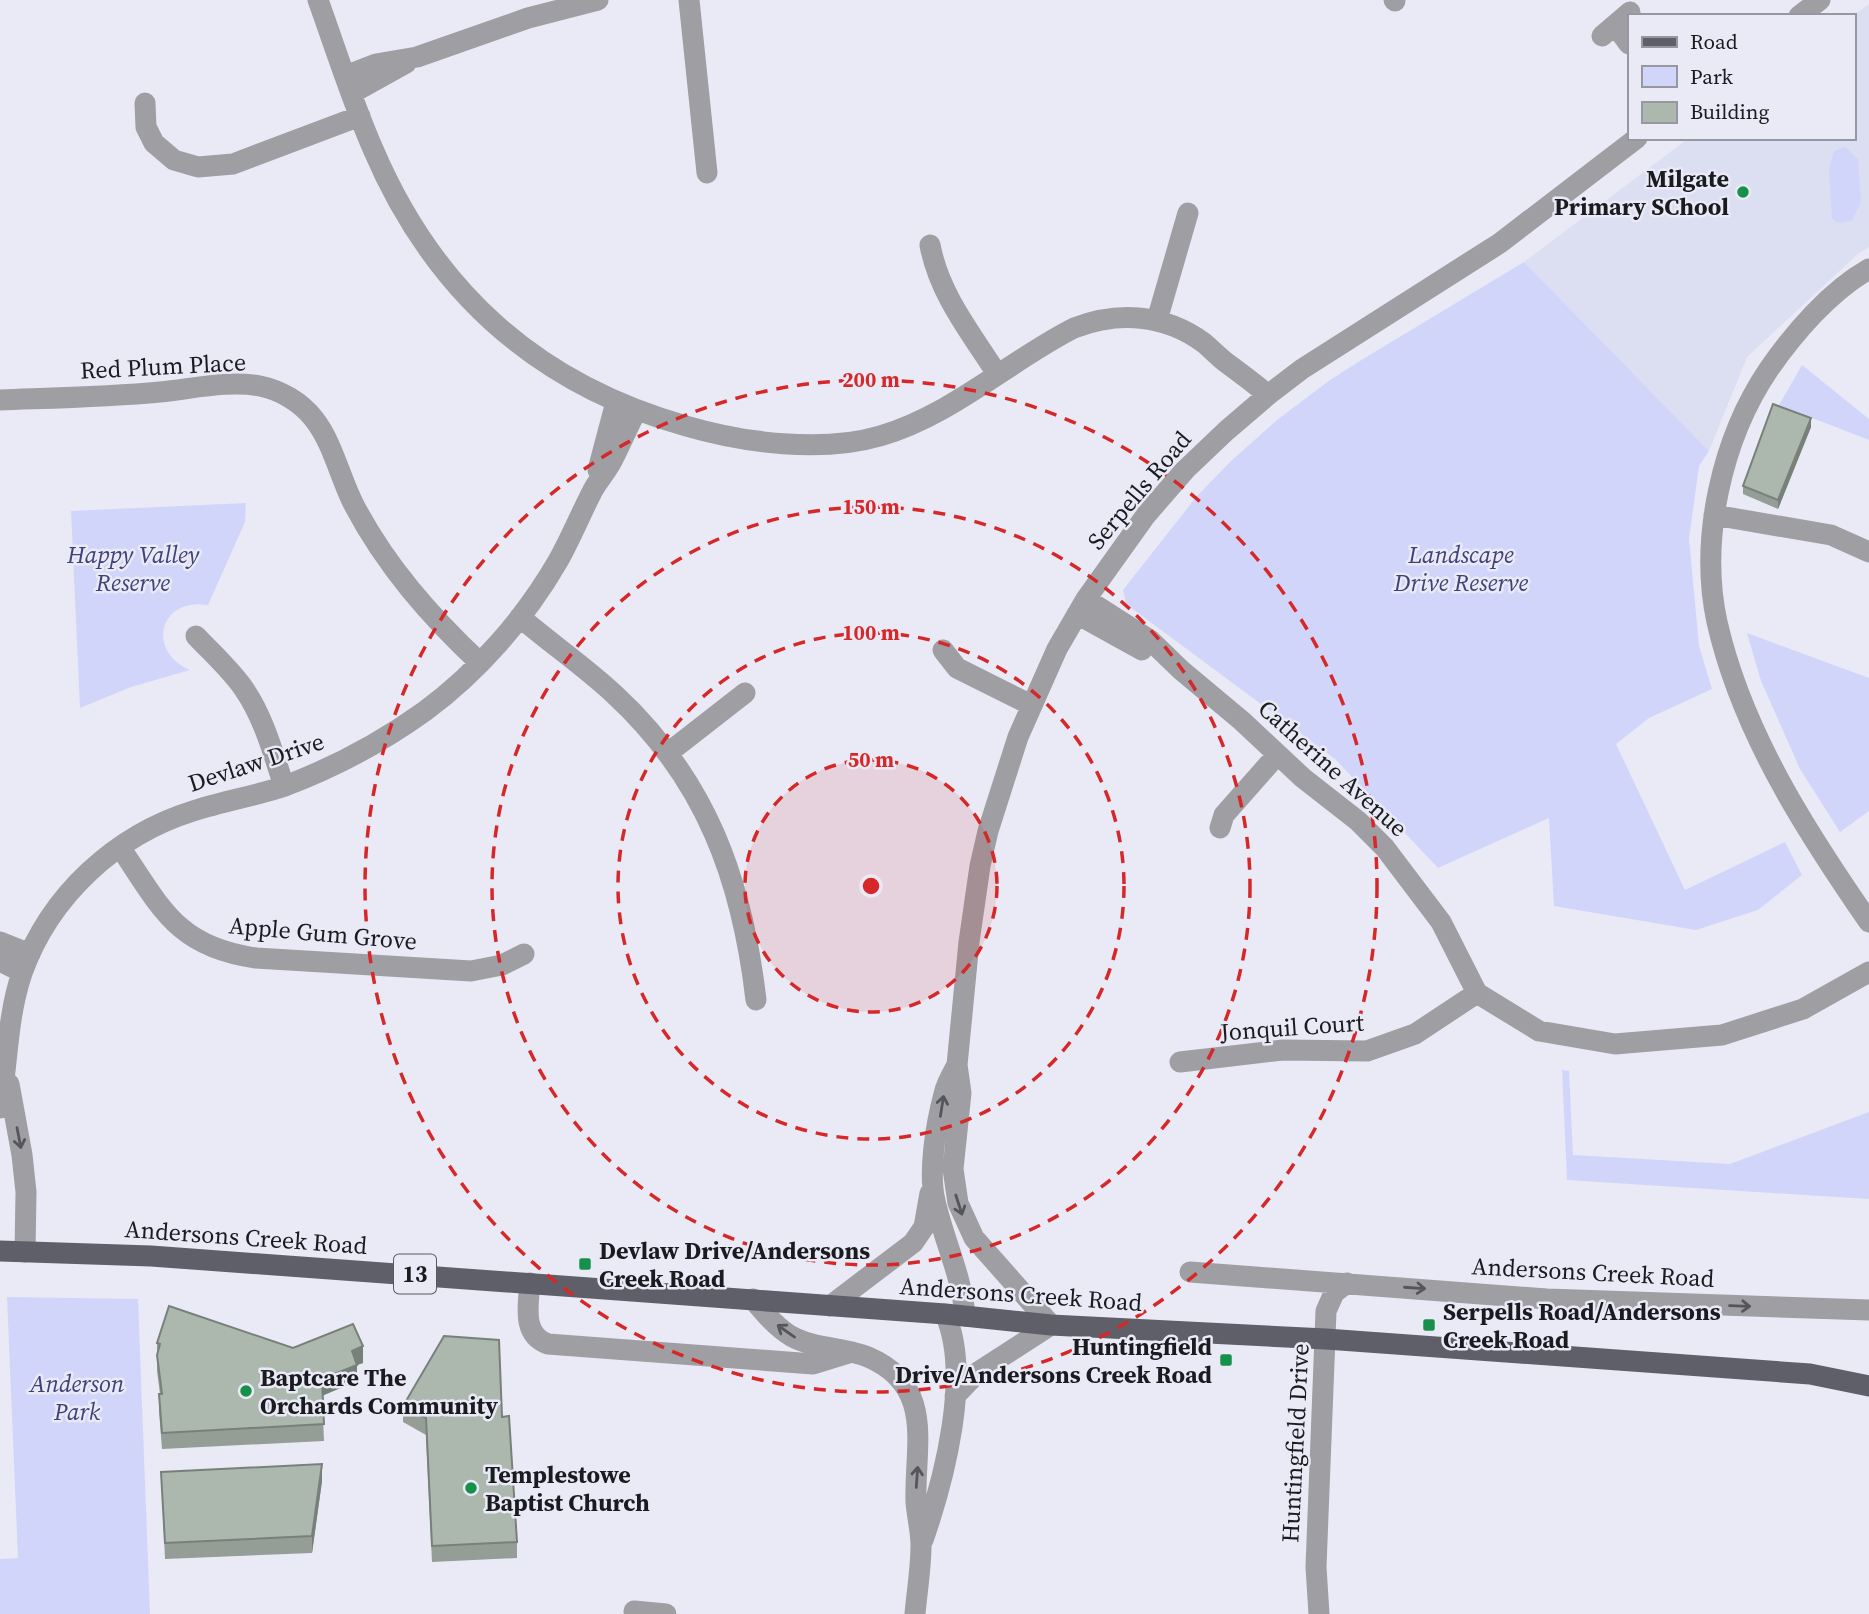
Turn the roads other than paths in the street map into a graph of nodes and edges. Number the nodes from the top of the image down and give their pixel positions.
1 (318, 0) edge
2 (598, 0) edge
3 (689, 0) edge
4 (1820, 0) edge
5 (575, 2) edge
6 (1802, 14) edge
7 (1616, 24) dead end
8 (1628, 42) edge
9 (349, 84) junction
10 (145, 103) dead end
11 (360, 116) junction
12 (1634, 140) edge
13 (707, 173) dead end
14 (1188, 213) dead end
15 (930, 245) dead end
16 (1869, 269) edge
17 (1157, 320) junction
18 (997, 374) junction
19 (0, 400) edge
20 (1260, 401) junction
21 (616, 402) junction
22 (636, 411) junction
23 (594, 489) junction
24 (1714, 516) junction
25 (1869, 552) edge
26 (1082, 607) junction
27 (520, 617) junction
28 (196, 636) dead end
29 (943, 650) dead end
30 (480, 663) junction
31 (745, 693) dead end
32 (1031, 705) junction
33 (668, 753) junction
34 (1277, 755) junction
35 (285, 786) junction
36 (1220, 828) dead end
37 (120, 847) junction
38 (1869, 922) edge
39 (0, 942) edge
40 (523, 954) dead end
41 (0, 961) edge
42 (26, 963) junction
43 (1869, 972) edge
44 (1478, 993) junction
45 (756, 1000) dead end
46 (1180, 1062) dead end
47 (6, 1071) junction
48 (0, 1108) edge
49 (941, 1161) junction
50 (0, 1251) edge
51 (25, 1252) junction
52 (1190, 1272) dead end
53 (530, 1283) junction
54 (1347, 1283) junction
55 (753, 1299) junction
56 (830, 1306) junction
57 (1869, 1310) edge
58 (955, 1315) junction
59 (1051, 1325) junction
60 (1326, 1339) junction
61 (854, 1352) junction
62 (1869, 1386) edge
63 (955, 1396) junction
64 (921, 1545) junction
65 (634, 1611) dead end
66 (666, 1614) edge
67 (915, 1614) edge
68 (1318, 1614) edge

1 - 9 street
2 - 5 street
3 - 13 street
4 - 6 street
5 - 9 street
7 - 8 street
9 - 11 street
10 - 11 street
11 - 21 street
12 - 20 street, Serpells Road
14 - 17 street
15 - 18 street
16 - 24 street
17 - 18 street
17 - 20 street
18 - 22 street
19 - 30 street, Red Plum Place
20 - 26 street, Serpells Road
21 - 22 street
21 - 23 street, Devlaw Drive
22 - 23 street, Devlaw Drive
23 - 27 street, Devlaw Drive
24 - 25 street
24 - 38 street
26 - 32 street, Serpells Road
26 - 34 street, Catherine Avenue
27 - 30 street, Devlaw Drive
27 - 33 street
28 - 35 street
29 - 32 street
30 - 35 street, Devlaw Drive
31 - 33 street
32 - 49 street, Serpells Road
33 - 45 street
34 - 36 street
34 - 44 street, Catherine Avenue
35 - 37 street, Devlaw Drive
37 - 40 street, Apple Gum Grove
37 - 42 street, Devlaw Drive
39 - 42 street
41 - 42 street
42 - 47 street, Devlaw Drive
43 - 44 street
44 - 46 street, Jonquil Court
47 - 48 street, Devlaw Drive
47 -> 51 street, Devlaw Drive
49 - 56 street, Serpells Road
49 - 58 street, Serpells Road
49 -> 59 street, Serpells Road
50 - 51 main road, Andersons Creek Road / 13
51 - 53 main road, Andersons Creek Road / 13
52 - 54 street, Andersons Creek Road
53 - 55 main road, Andersons Creek Road / 13
53 - 61 street
54 -> 57 street, Andersons Creek Road
54 - 60 street, Huntingfield Drive
55 - 56 main road, Andersons Creek Road / 13
61 -> 55 street, Serpells Road
56 - 58 main road, Andersons Creek Road / 13
58 - 59 main road, Andersons Creek Road / 13
58 - 63 street, Serpells Road
59 - 60 main road, Andersons Creek Road / 13
59 - 63 street
60 - 62 main road, Andersons Creek Road / 13
60 - 68 street, Huntingfield Drive
64 -> 61 street, Serpells Road
63 - 64 street, Serpells Road
64 - 67 street, Serpells Road
65 - 66 street

